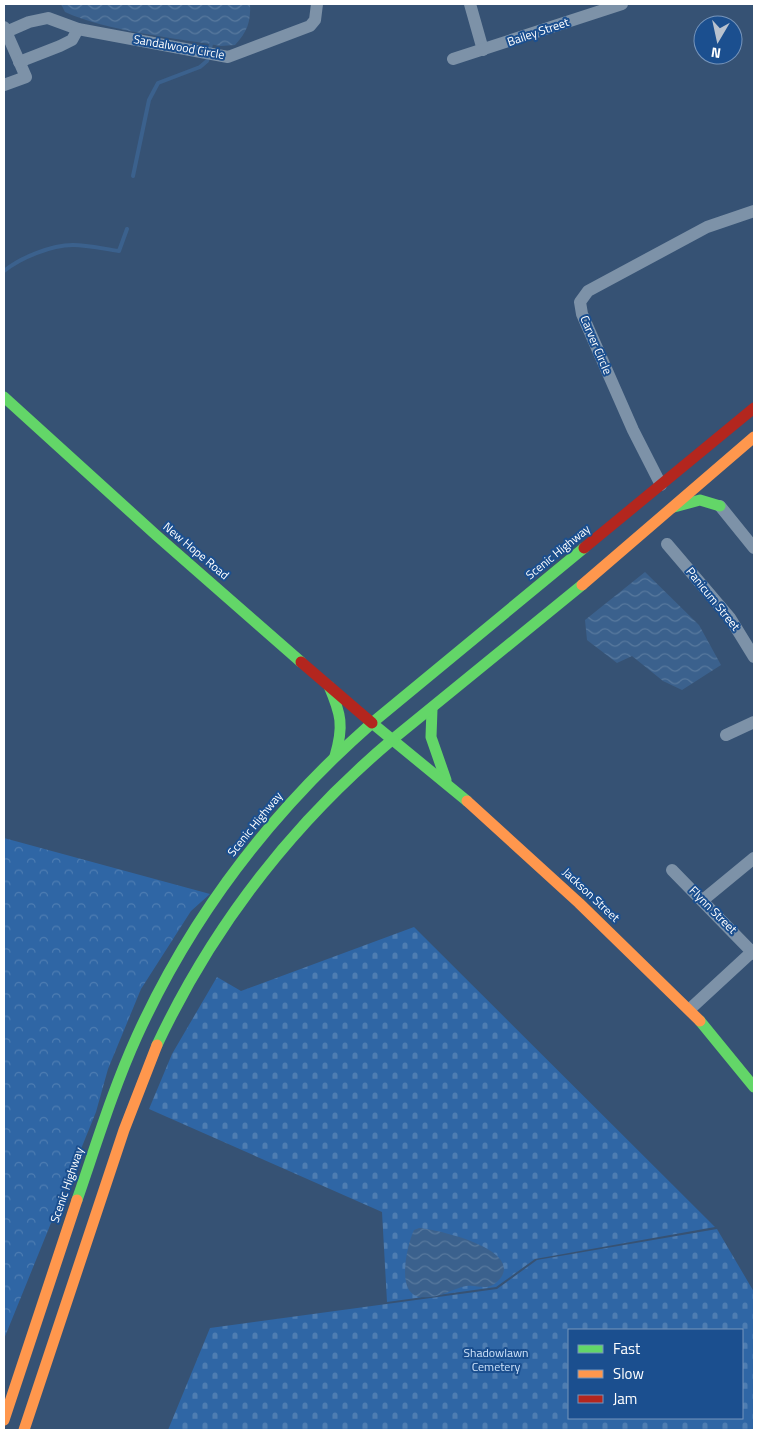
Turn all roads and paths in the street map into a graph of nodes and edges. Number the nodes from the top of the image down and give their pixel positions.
1 (317, 4) edge
2 (470, 4) edge
3 (621, 4) edge
4 (5, 29) edge
5 (78, 29) junction
6 (484, 50) junction
7 (453, 59) dead end
8 (19, 62) junction
9 (4, 85) edge
10 (754, 211) edge
11 (4, 397) edge
12 (754, 408) edge
13 (754, 438) edge
14 (716, 469) junction
15 (661, 485) junction
16 (717, 497) junction
17 (668, 509) junction
18 (667, 544) dead end
19 (754, 548) edge
20 (754, 657) edge
21 (329, 686) junction
22 (432, 709) junction
23 (754, 722) edge
24 (372, 723) junction
25 (726, 736) dead end
26 (393, 739) junction
27 (334, 758) junction
28 (448, 783) junction
29 (754, 858) edge
30 (672, 870) dead end
31 (704, 900) junction
32 (754, 952) edge
33 (690, 1008) junction
34 (754, 1087) edge
35 (4, 1420) edge
36 (24, 1430) edge

1 - 5 street, Sandalwood Circle
2 - 6 street
3 - 6 street, Bailey Street
4 - 5 street, Sandalwood Circle
4 - 8 street, Sandalwood Circle
5 - 8 street
6 - 7 street, Bailey Street
8 - 9 street, Sandalwood Circle
10 - 15 street, Carver Circle
11 - 21 main road, New Hope Road
12 - 15 main road, Scenic Highway
13 - 14 main road
14 - 16 main road
14 - 17 main road
15 - 24 main road, Scenic Highway
16 - 17 main road
16 - 19 street
17 - 22 main road
18 - 20 street, Panicum Street
21 - 24 main road, New Hope Road
21 - 27 main road
22 - 26 main road
22 - 28 main road
23 - 25 street
24 - 26 main road, New Hope Road
24 - 27 main road, Scenic Highway
26 - 28 main road, Jackson Street
26 - 36 main road
27 - 35 main road, Scenic Highway
28 - 33 main road, Jackson Street
29 - 31 street
30 - 31 street, Flynn Street
31 - 32 street, Flynn Street
32 - 33 street
33 - 34 main road, Jackson Street

